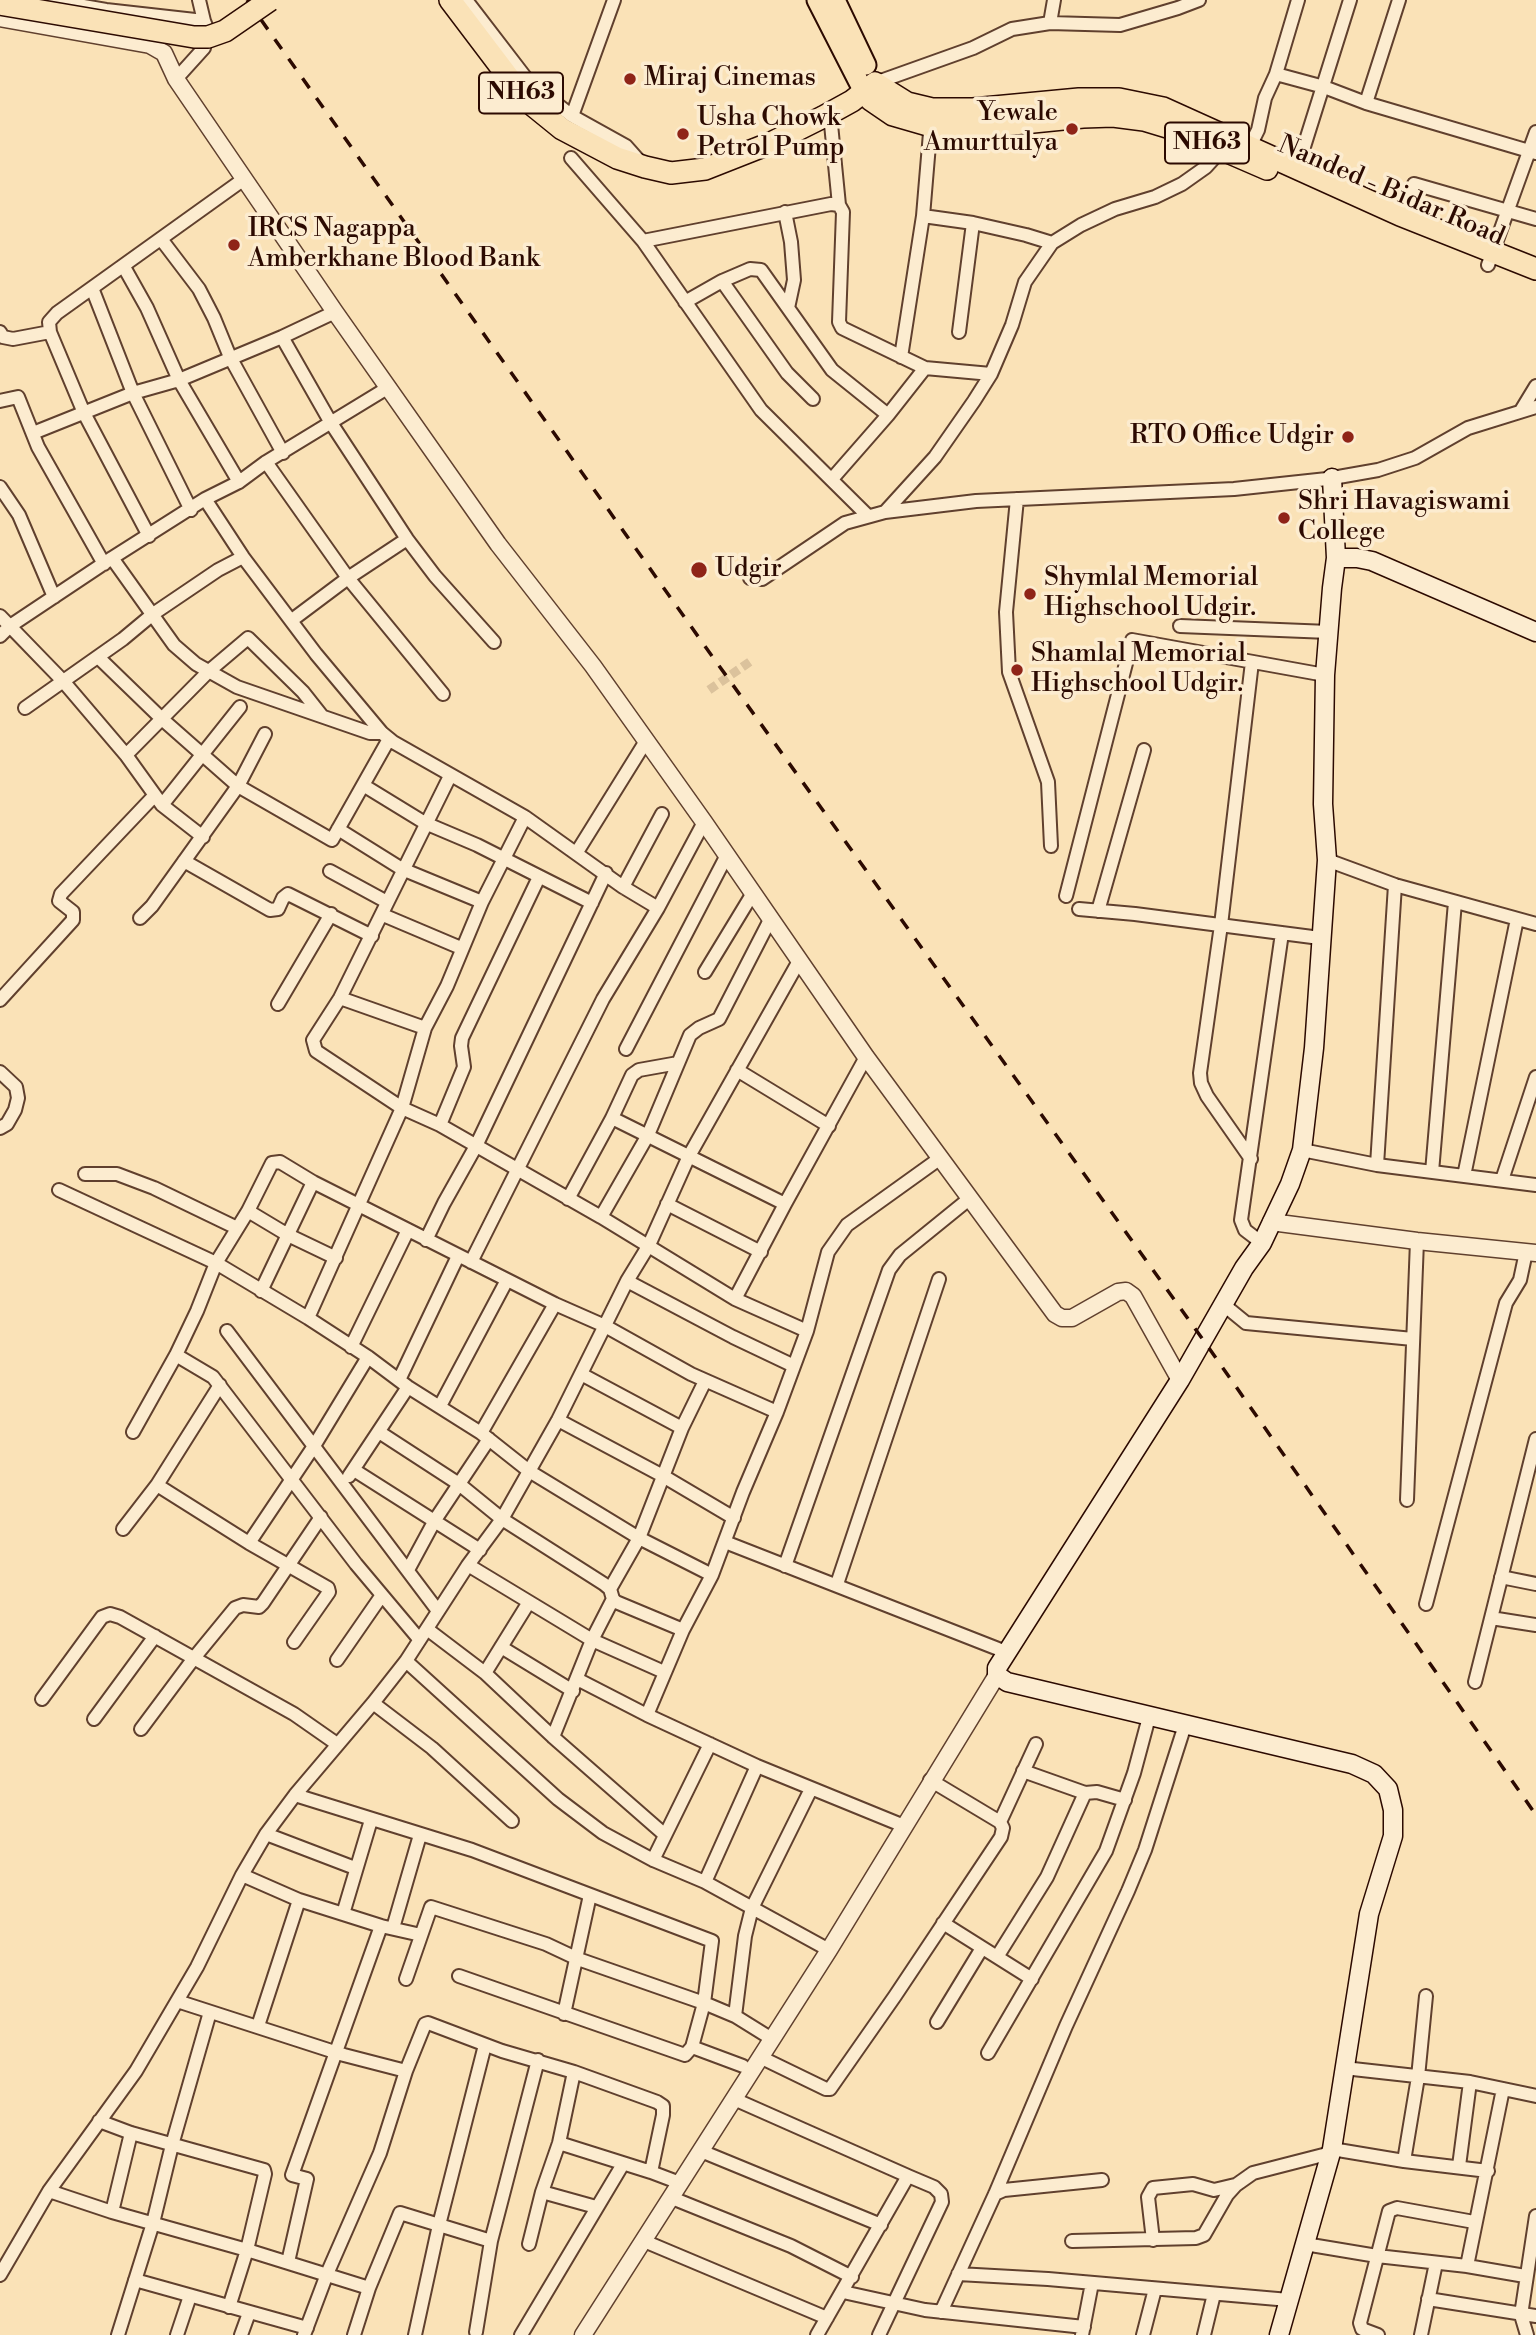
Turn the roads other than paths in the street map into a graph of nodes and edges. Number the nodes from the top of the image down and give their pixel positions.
1 (50, 0) edge
2 (199, 0) edge
3 (270, 0) edge
4 (450, 0) edge
5 (466, 0) edge
6 (614, 0) edge
7 (817, 0) edge
8 (835, 0) edge
9 (1054, 0) edge
10 (1199, 0) edge
11 (1298, 0) edge
12 (1350, 0) edge
13 (1399, 0) edge
14 (0, 4) edge
15 (1176, 4) edge
16 (0, 18) edge
17 (204, 22) junction
18 (1050, 23) junction
19 (1276, 74) junction
20 (176, 79) junction
21 (1324, 87) junction
22 (870, 88) junction
23 (1366, 103) junction
24 (830, 114) junction
25 (572, 116) junction
26 (932, 117) junction
27 (1536, 132) edge
28 (1226, 144) junction
29 (1250, 146) junction
30 (1533, 152) edge
31 (571, 158) dead end
32 (645, 167) junction
33 (1297, 169) junction
34 (244, 179) junction
35 (839, 205) junction
36 (1507, 211) junction
37 (785, 212) junction
38 (1400, 215) junction
39 (923, 216) junction
40 (1536, 219) edge
41 (973, 223) junction
42 (162, 239) junction
43 (643, 241) junction
44 (1052, 243) junction
45 (1491, 259) junction
46 (124, 267) junction
47 (1536, 269) edge
48 (722, 281) junction
49 (1536, 283) edge
50 (92, 288) junction
51 (685, 302) junction
52 (788, 308) junction
53 (335, 312) junction
54 (0, 331) edge
55 (50, 332) junction
56 (959, 332) dead end
57 (282, 337) junction
58 (230, 357) junction
59 (901, 357) junction
60 (925, 369) junction
61 (991, 374) junction
62 (179, 380) junction
63 (1536, 386) edge
64 (389, 387) junction
65 (133, 393) junction
66 (813, 399) dead end
67 (0, 401) edge
68 (1536, 407) edge
69 (1522, 409) junction
70 (84, 413) junction
71 (888, 415) junction
72 (331, 423) junction
73 (33, 433) junction
74 (283, 453) junction
75 (267, 462) junction
76 (1332, 478) junction
77 (832, 479) junction
78 (239, 482) junction
79 (0, 486) edge
80 (205, 499) junction
81 (1017, 499) junction
82 (191, 510) junction
83 (885, 512) junction
84 (868, 516) junction
85 (149, 536) junction
86 (407, 540) junction
87 (243, 557) junction
88 (1336, 558) junction
89 (108, 561) junction
90 (750, 578) dead end
91 (348, 579) junction
92 (54, 597) junction
93 (153, 614) junction
94 (0, 616) edge
95 (292, 620) junction
96 (10, 626) junction
97 (1180, 626) dead end
98 (1329, 632) junction
99 (1536, 632) edge
100 (0, 636) edge
101 (494, 642) dead end
102 (98, 657) junction
103 (1252, 662) junction
104 (209, 671) junction
105 (1325, 675) junction
106 (63, 681) junction
107 (443, 694) dead end
108 (240, 707) dead end
109 (25, 708) dead end
110 (323, 717) junction
111 (162, 719) junction
112 (265, 734) dead end
113 (385, 736) junction
114 (646, 741) junction
115 (1144, 750) dead end
116 (202, 754) junction
117 (126, 755) junction
118 (450, 776) junction
119 (363, 785) junction
120 (238, 786) junction
121 (159, 800) junction
122 (662, 814) dead end
123 (525, 817) junction
124 (704, 822) junction
125 (425, 823) junction
126 (338, 829) junction
127 (203, 837) junction
128 (1051, 846) dead end
129 (577, 852) junction
130 (727, 855) junction
131 (504, 858) junction
132 (1327, 860) junction
133 (184, 861) junction
134 (402, 869) junction
135 (330, 871) dead end
136 (606, 873) junction
137 (539, 877) junction
138 (1395, 885) junction
139 (624, 887) junction
140 (753, 894) junction
141 (1066, 896) dead end
142 (387, 902) junction
143 (482, 902) junction
144 (1455, 902) junction
145 (592, 903) junction
146 (658, 908) junction
147 (1079, 909) dead end
148 (1098, 911) junction
149 (331, 914) junction
150 (383, 915) junction
151 (140, 918) dead end
152 (771, 918) junction
153 (1517, 919) junction
154 (1536, 924) edge
155 (1222, 925) junction
156 (1282, 933) junction
157 (372, 936) junction
158 (1320, 938) junction
159 (461, 948) junction
160 (799, 961) junction
161 (705, 972) dead end
162 (340, 998) junction
163 (0, 1000) edge
164 (278, 1004) dead end
165 (425, 1028) junction
166 (626, 1049) dead end
167 (866, 1057) junction
168 (678, 1063) junction
169 (737, 1070) junction
170 (0, 1072) edge
171 (1536, 1077) edge
172 (402, 1108) junction
173 (612, 1118) junction
174 (440, 1125) junction
175 (829, 1126) junction
176 (0, 1128) edge
177 (648, 1135) junction
178 (476, 1146) junction
179 (1302, 1150) junction
180 (690, 1156) junction
181 (939, 1158) junction
182 (1251, 1159) junction
183 (1377, 1166) junction
184 (517, 1170) junction
185 (1432, 1172) junction
186 (85, 1174) dead end
187 (1464, 1176) junction
188 (1502, 1181) junction
189 (313, 1182) junction
190 (1536, 1185) edge
191 (59, 1190) dead end
192 (568, 1199) junction
193 (970, 1199) junction
194 (360, 1204) junction
195 (667, 1204) junction
196 (785, 1204) junction
197 (248, 1211) junction
198 (601, 1217) junction
199 (1271, 1222) junction
200 (237, 1228) junction
201 (408, 1230) junction
202 (288, 1235) junction
203 (426, 1240) junction
204 (1417, 1241) junction
205 (1262, 1243) junction
206 (649, 1245) junction
207 (761, 1252) junction
208 (1531, 1253) edge
209 (458, 1256) junction
210 (336, 1258) junction
211 (471, 1262) junction
212 (216, 1263) junction
213 (939, 1279) dead end
214 (507, 1280) junction
215 (627, 1281) junction
216 (261, 1291) junction
217 (735, 1299) junction
218 (555, 1304) junction
219 (1224, 1305) junction
220 (308, 1318) junction
221 (605, 1326) junction
222 (227, 1331) dead end
223 (807, 1331) junction
224 (1413, 1339) junction
225 (351, 1347) junction
226 (176, 1355) junction
227 (368, 1357) junction
228 (794, 1366) junction
229 (581, 1374) junction
230 (1180, 1380) junction
231 (705, 1381) junction
232 (403, 1383) junction
233 (219, 1384) junction
234 (440, 1406) junction
235 (777, 1412) junction
236 (558, 1420) junction
237 (682, 1428) junction
238 (133, 1432) dead end
239 (379, 1432) junction
240 (485, 1436) junction
241 (1536, 1442) edge
242 (314, 1447) junction
243 (354, 1470) junction
244 (530, 1471) junction
245 (663, 1476) junction
246 (292, 1478) junction
247 (157, 1485) junction
248 (342, 1485) junction
249 (459, 1485) junction
250 (1530, 1492) edge
251 (1407, 1500) dead end
252 (321, 1517) junction
253 (734, 1518) junction
254 (502, 1519) junction
255 (435, 1520) junction
256 (122, 1529) dead end
257 (639, 1538) junction
258 (725, 1542) junction
259 (249, 1544) junction
260 (480, 1550) junction
261 (288, 1564) junction
262 (468, 1565) junction
263 (785, 1566) junction
264 (408, 1570) junction
265 (712, 1575) junction
266 (1501, 1577) junction
267 (837, 1584) junction
268 (1536, 1584) edge
269 (611, 1594) junction
270 (382, 1595) junction
271 (529, 1602) junction
272 (1426, 1604) dead end
273 (438, 1611) junction
274 (1491, 1618) junction
275 (1536, 1625) edge
276 (683, 1630) junction
277 (423, 1634) junction
278 (155, 1636) junction
279 (592, 1640) junction
280 (294, 1642) dead end
281 (501, 1647) junction
282 (1006, 1652) junction
283 (194, 1658) junction
284 (337, 1660) dead end
285 (406, 1661) junction
286 (664, 1672) junction
287 (485, 1673) junction
288 (997, 1675) junction
289 (1475, 1682) dead end
290 (575, 1685) junction
291 (42, 1699) dead end
292 (373, 1703) junction
293 (648, 1715) junction
294 (1149, 1717) junction
295 (94, 1719) dead end
296 (1185, 1726) junction
297 (141, 1730) dead end
298 (553, 1737) junction
299 (337, 1744) junction
300 (710, 1744) junction
301 (1036, 1744) dead end
302 (757, 1766) junction
303 (1023, 1771) junction
304 (930, 1780) junction
305 (811, 1789) junction
306 (1085, 1793) junction
307 (295, 1795) junction
308 (1125, 1800) junction
309 (371, 1820) junction
310 (512, 1821) dead end
311 (1000, 1822) junction
312 (904, 1826) junction
313 (266, 1834) junction
314 (665, 1835) junction
315 (420, 1836) junction
316 (653, 1860) junction
317 (355, 1868) junction
318 (242, 1875) junction
319 (705, 1882) junction
320 (590, 1895) junction
321 (299, 1900) junction
322 (752, 1908) junction
323 (343, 1914) junction
324 (943, 1923) junction
325 (387, 1927) junction
326 (421, 1935) junction
327 (982, 1948) junction
328 (829, 1950) junction
329 (997, 1956) junction
330 (578, 1959) junction
331 (459, 1976) dead end
332 (406, 1979) dead end
333 (1032, 1979) junction
334 (1426, 1996) dead end
335 (177, 2001) junction
336 (704, 2003) junction
337 (210, 2012) junction
338 (564, 2014) junction
339 (735, 2016) junction
340 (937, 2022) dead end
341 (258, 2026) junction
342 (772, 2039) junction
343 (485, 2045) junction
344 (692, 2047) junction
345 (335, 2051) junction
346 (988, 2053) dead end
347 (760, 2057) junction
348 (538, 2060) junction
349 (743, 2066) dead end
350 (1344, 2067) junction
351 (406, 2071) junction
352 (574, 2072) junction
353 (1418, 2077) junction
354 (1470, 2082) junction
355 (1503, 2089) junction
356 (1536, 2096) edge
357 (734, 2099) junction
358 (99, 2121) junction
359 (131, 2133) junction
360 (559, 2143) junction
361 (172, 2145) junction
362 (1331, 2150) junction
363 (701, 2151) junction
364 (1404, 2161) junction
365 (623, 2164) junction
366 (1458, 2166) junction
367 (1488, 2171) junction
368 (651, 2172) junction
369 (908, 2176) junction
370 (1102, 2180) dead end
371 (1236, 2185) junction
372 (676, 2190) junction
373 (49, 2191) junction
374 (542, 2192) junction
375 (995, 2194) junction
376 (596, 2207) junction
377 (112, 2212) junction
378 (1536, 2216) edge
379 (1474, 2222) junction
380 (153, 2224) junction
381 (439, 2225) junction
382 (881, 2225) junction
383 (1153, 2240) junction
384 (491, 2241) junction
385 (644, 2241) junction
386 (1072, 2241) dead end
387 (528, 2244) dead end
388 (1305, 2244) junction
389 (247, 2250) junction
390 (1377, 2256) junction
391 (288, 2262) junction
392 (1436, 2263) junction
393 (1467, 2266) junction
394 (327, 2274) junction
395 (958, 2274) junction
396 (0, 2275) edge
397 (1525, 2276) junction
398 (852, 2277) junction
399 (135, 2280) junction
400 (1092, 2283) junction
401 (369, 2288) junction
402 (1155, 2289) junction
403 (843, 2291) junction
404 (1214, 2294) junction
405 (190, 2295) junction
406 (1289, 2300) junction
407 (1428, 2300) junction
408 (893, 2304) junction
409 (229, 2307) junction
410 (942, 2312) junction
411 (248, 2313) junction
412 (1521, 2315) junction
413 (1536, 2316) edge
414 (827, 2318) junction
415 (1083, 2331) edge
416 (306, 2332) edge
417 (475, 2332) dead end
418 (118, 2335) edge
419 (177, 2335) edge
420 (241, 2335) edge
421 (354, 2335) edge
422 (415, 2335) edge
423 (521, 2335) edge
424 (583, 2335) edge
425 (817, 2335) edge
426 (879, 2335) edge
427 (1143, 2335) edge
428 (1204, 2335) edge
429 (1279, 2335) edge
430 (1378, 2335) edge
431 (1421, 2335) edge
432 (1527, 2335) edge

1 - 17 street
2 - 17 street
3 - 14 highway, bridge
4 - 32 highway, NH63
5 - 25 street
6 - 25 street
7 - 22 main road
8 - 22 main road
9 - 18 street
10 - 15 street
11 - 19 street
12 - 21 street
13 - 23 street
15 - 18 street
16 - 20 street
17 - 20 street
18 - 22 street
19 - 21 street
19 - 29 street
20 - 34 street
21 - 23 street
21 - 33 street
22 - 24 highway, NH63
22 - 26 highway, Nanded - Bidar Road / NH63
23 - 30 street
24 - 32 highway, NH63
24 - 35 street
25 - 32 street
26 - 28 highway, Nanded - Bidar Road / NH63
26 - 39 street
27 - 30 street
28 - 29 highway, Nanded - Bidar Road / NH63
28 - 44 street
28 - 45 highway, Nanded - Bidar Road / NH63
29 - 33 highway, Nanded - Bidar Road / NH63
30 - 36 street
31 - 43 street
33 - 38 highway, Nanded - Bidar Road / NH63
34 - 42 street
34 - 53 street
35 - 37 street
35 - 59 street
36 - 38 street
36 - 40 street
36 - 45 street
37 - 43 street
37 - 52 street
38 - 45 highway, Nanded - Bidar Road / NH63
39 - 41 street
39 - 59 street
41 - 44 street
41 - 56 street
42 - 46 street
42 - 58 street
43 - 51 street
44 - 61 street
45 - 47 highway, Nanded - Bidar Road / NH63
45 - 49 highway, Nanded - Bidar Road / NH63
46 - 50 street
46 - 62 street
48 - 51 street
48 - 52 street
48 - 66 street
50 - 55 street
50 - 65 street
51 - 77 street
52 - 71 street
53 - 57 street
53 - 64 street
54 - 55 street
55 - 70 street
57 - 58 street
57 - 72 street
58 - 62 street
58 - 74 street
59 - 60 street
60 - 61 street
60 - 71 street
61 - 83 street
62 - 65 street
62 - 78 street
63 - 69 street
64 - 72 street
64 - 114 street
65 - 70 street
65 - 82 street
67 - 73 street
68 - 69 street
69 - 76 street
70 - 73 street
70 - 85 street
71 - 77 street
72 - 74 street
72 - 86 street
73 - 89 street
74 - 75 street
75 - 78 street
75 - 91 street
76 - 81 street
76 - 88 main road
77 - 84 street
78 - 80 street
79 - 92 street
80 - 82 street
80 - 87 street
81 - 83 street
81 - 128 street
82 - 85 street
83 - 84 street
84 - 90 street
85 - 89 street
86 - 91 street
86 - 101 street
87 - 93 street
87 - 95 street
88 - 98 main road
88 - 99 main road
89 - 92 street
89 - 93 street
91 - 95 street
91 - 107 street
92 - 96 street
93 - 102 street
93 - 104 street
94 - 96 street
95 - 113 street
96 - 100 street
96 - 106 street
97 - 98 street
98 - 105 main road
102 - 106 street
102 - 111 street
103 - 105 street
103 - 141 street
103 - 155 street
104 - 110 street
104 - 110 street
104 - 111 street
105 - 132 main road
106 - 109 street
106 - 117 street
108 - 116 street
110 - 113 street
111 - 116 street
111 - 117 street
112 - 120 street
113 - 118 street
113 - 119 street
114 - 124 street
114 - 129 street
115 - 148 street
116 - 120 street
116 - 121 street
117 - 121 street
118 - 123 street
118 - 125 street
119 - 125 street
119 - 126 street
120 - 126 street
120 - 127 street
121 - 127 street
121 - 163 street
122 - 139 street
123 - 129 street
123 - 131 street
124 - 130 street
124 - 146 street
125 - 131 street
125 - 134 street
126 - 134 street
127 - 133 street
129 - 136 street
130 - 140 street
130 - 166 street
131 - 137 street
131 - 143 street
132 - 138 street
132 - 158 main road
133 - 149 street
133 - 151 street
134 - 142 street
134 - 143 street
135 - 142 street
136 - 139 street
136 - 145 street
137 - 145 street
137 - 174 street
138 - 144 street
138 - 183 street
139 - 146 street
140 - 152 street
140 - 161 street
142 - 150 street
143 - 159 street
144 - 153 street
144 - 185 street
145 - 178 street
146 - 184 street
147 - 148 street
148 - 155 street
149 - 157 street
149 - 164 street
150 - 157 street
150 - 159 street
152 - 160 street
152 - 168 street
153 - 154 street
153 - 187 street
155 - 156 street
155 - 182 street
156 - 158 street
156 - 182 street
157 - 162 street
158 - 179 main road
159 - 165 street
160 - 167 street
160 - 169 street
162 - 165 street
162 - 172 street
165 - 172 street
167 - 175 street
167 - 181 street
168 - 173 street
168 - 177 street
169 - 175 street
169 - 180 street
170 - 176 street
171 - 188 street
172 - 174 street
172 - 194 street
173 - 177 street
173 - 192 street
174 - 178 street
175 - 196 street
177 - 180 street
177 - 198 street
178 - 184 street
178 - 203 street
179 - 183 street
179 - 199 main road
180 - 195 street
180 - 196 street
181 - 193 street
181 - 223 street
182 - 205 street
183 - 185 street
184 - 192 street
184 - 211 street
185 - 187 street
186 - 200 street
187 - 188 street
188 - 190 street
189 - 194 street
189 - 197 street
189 - 202 street
191 - 212 street
192 - 198 street
193 - 230 street
193 - 263 street
194 - 201 street
194 - 210 street
195 - 206 street
195 - 207 street
196 - 207 street
197 - 200 street
197 - 202 street
198 - 206 street
199 - 204 street
199 - 205 main road
200 - 212 street
201 - 203 street
201 - 225 street
202 - 210 street
202 - 216 street
203 - 209 street
204 - 208 street
204 - 224 street
205 - 219 main road
206 - 215 street
206 - 217 street
207 - 217 street
208 - 272 street
209 - 211 street
209 - 232 street
210 - 220 street
211 - 214 street
212 - 216 street
212 - 226 street
213 - 267 street
214 - 218 street
214 - 234 street
215 - 221 street
215 - 228 street
216 - 220 street
217 - 223 street
218 - 221 street
218 - 240 street
219 - 224 street
219 - 230 main road
220 - 225 street
221 - 229 street
221 - 231 street
222 - 242 street
223 - 228 street
224 - 251 street
225 - 227 street
226 - 233 street
226 - 238 street
227 - 232 street
227 - 242 street
228 - 235 street
229 - 236 street
229 - 237 street
230 - 282 main road
231 - 235 street
231 - 237 street
232 - 234 street
232 - 239 street
233 - 246 street
233 - 247 street
234 - 240 street
235 - 253 street
236 - 244 street
236 - 245 street
237 - 245 street
239 - 243 street
239 - 249 street
240 - 244 street
240 - 249 street
241 - 250 street
242 - 246 street
242 - 248 street
243 - 248 street
243 - 255 street
244 - 254 street
244 - 257 street
245 - 253 street
245 - 257 street
246 - 252 street
246 - 259 street
247 - 256 street
247 - 259 street
248 - 264 street
249 - 254 street
249 - 255 street
250 - 266 street
252 - 261 street
252 - 270 street
253 - 258 street
254 - 260 street
254 - 269 street
255 - 260 street
255 - 264 street
257 - 265 street
257 - 269 street
258 - 263 street
258 - 265 street
259 - 261 street
260 - 262 street
261 - 280 street
261 - 283 street
262 - 271 street
262 - 273 street
263 - 267 street
264 - 273 street
265 - 276 street
266 - 268 street
266 - 274 street
267 - 282 street
269 - 276 street
269 - 279 street
270 - 277 street
270 - 284 street
271 - 279 street
271 - 281 street
273 - 277 street
274 - 275 street
274 - 289 street
276 - 286 street
277 - 285 street
277 - 287 street
278 - 283 street
278 - 291 street
278 - 295 street
279 - 286 street
279 - 290 street
281 - 287 street
281 - 290 street
282 - 288 main road
283 - 297 street
283 - 299 street
285 - 292 street
285 - 316 street
286 - 293 street
287 - 298 street
288 - 294 main road
288 - 304 street
290 - 293 street
290 - 298 street
292 - 299 street
292 - 310 street
293 - 300 street
294 - 296 main road
294 - 308 street
296 - 350 main road
296 - 375 street
298 - 314 street
299 - 307 street
300 - 302 street
300 - 314 street
301 - 303 street
302 - 305 street
302 - 319 street
303 - 306 street
303 - 311 street
304 - 311 street
304 - 312 street
305 - 312 street
305 - 322 street
306 - 308 street
306 - 329 street
307 - 309 street
307 - 313 street
308 - 333 street
309 - 315 street
309 - 317 street
311 - 324 street
312 - 328 street
313 - 317 street
313 - 318 street
314 - 316 street
315 - 320 street
315 - 325 street
316 - 319 street
317 - 323 street
318 - 321 street
318 - 335 street
319 - 322 street
320 - 330 street
320 - 336 street
321 - 323 street
321 - 341 street
322 - 328 street
322 - 339 street
323 - 325 street
324 - 327 street
324 - 347 street
325 - 326 street
325 - 345 street
326 - 330 street
326 - 332 street
327 - 329 street
327 - 340 street
328 - 342 street
329 - 333 street
330 - 336 street
330 - 338 street
331 - 338 street
333 - 346 street
334 - 353 street
335 - 337 street
335 - 358 street
336 - 339 street
336 - 344 street
337 - 341 street
337 - 361 street
338 - 344 street
339 - 342 street
341 - 345 street
342 - 347 street
343 - 348 street
343 - 351 street
343 - 381 street
344 - 349 street
345 - 351 street
345 - 391 street
347 - 357 street
348 - 352 street
348 - 384 street
350 - 353 street
350 - 362 main road
351 - 394 street
352 - 360 street
352 - 368 street
353 - 354 street
353 - 364 street
354 - 355 street
354 - 366 street
355 - 356 street
355 - 367 street
357 - 363 street
357 - 369 street
358 - 359 street
358 - 373 street
359 - 361 street
359 - 377 street
360 - 365 street
360 - 374 street
361 - 380 street
361 - 389 street
362 - 364 street
362 - 371 street
362 - 388 main road
363 - 372 street
363 - 382 street
364 - 366 street
365 - 368 street
365 - 376 street
366 - 367 street
367 - 379 street
368 - 372 street
369 - 382 street
369 - 408 street
370 - 375 street
371 - 383 street
371 - 383 street
372 - 385 street
372 - 398 street
373 - 377 street
373 - 396 street
374 - 376 street
374 - 387 street
375 - 395 street
376 - 423 street
377 - 380 street
378 - 397 street
379 - 390 street
379 - 393 street
380 - 389 street
380 - 399 street
381 - 384 street
381 - 401 street
381 - 422 street
382 - 398 street
383 - 386 street
384 - 417 street
385 - 414 street
385 - 424 street
388 - 390 street
388 - 406 main road
389 - 391 street
389 - 409 street
390 - 392 street
390 - 430 street
391 - 394 street
392 - 393 street
392 - 407 street
393 - 397 street
394 - 401 street
394 - 416 street
395 - 400 street
395 - 410 street
397 - 412 street
398 - 403 street
399 - 405 street
399 - 418 street
400 - 402 street
400 - 415 street
401 - 421 street
402 - 404 street
402 - 427 street
403 - 408 street
403 - 414 street
404 - 406 street
404 - 428 street
405 - 409 street
405 - 419 street
406 - 429 main road
407 - 412 street
407 - 431 street
408 - 410 street
408 - 426 street
409 - 411 street
410 - 415 street
411 - 416 street
411 - 420 street
412 - 413 street
412 - 432 street
414 - 425 street

